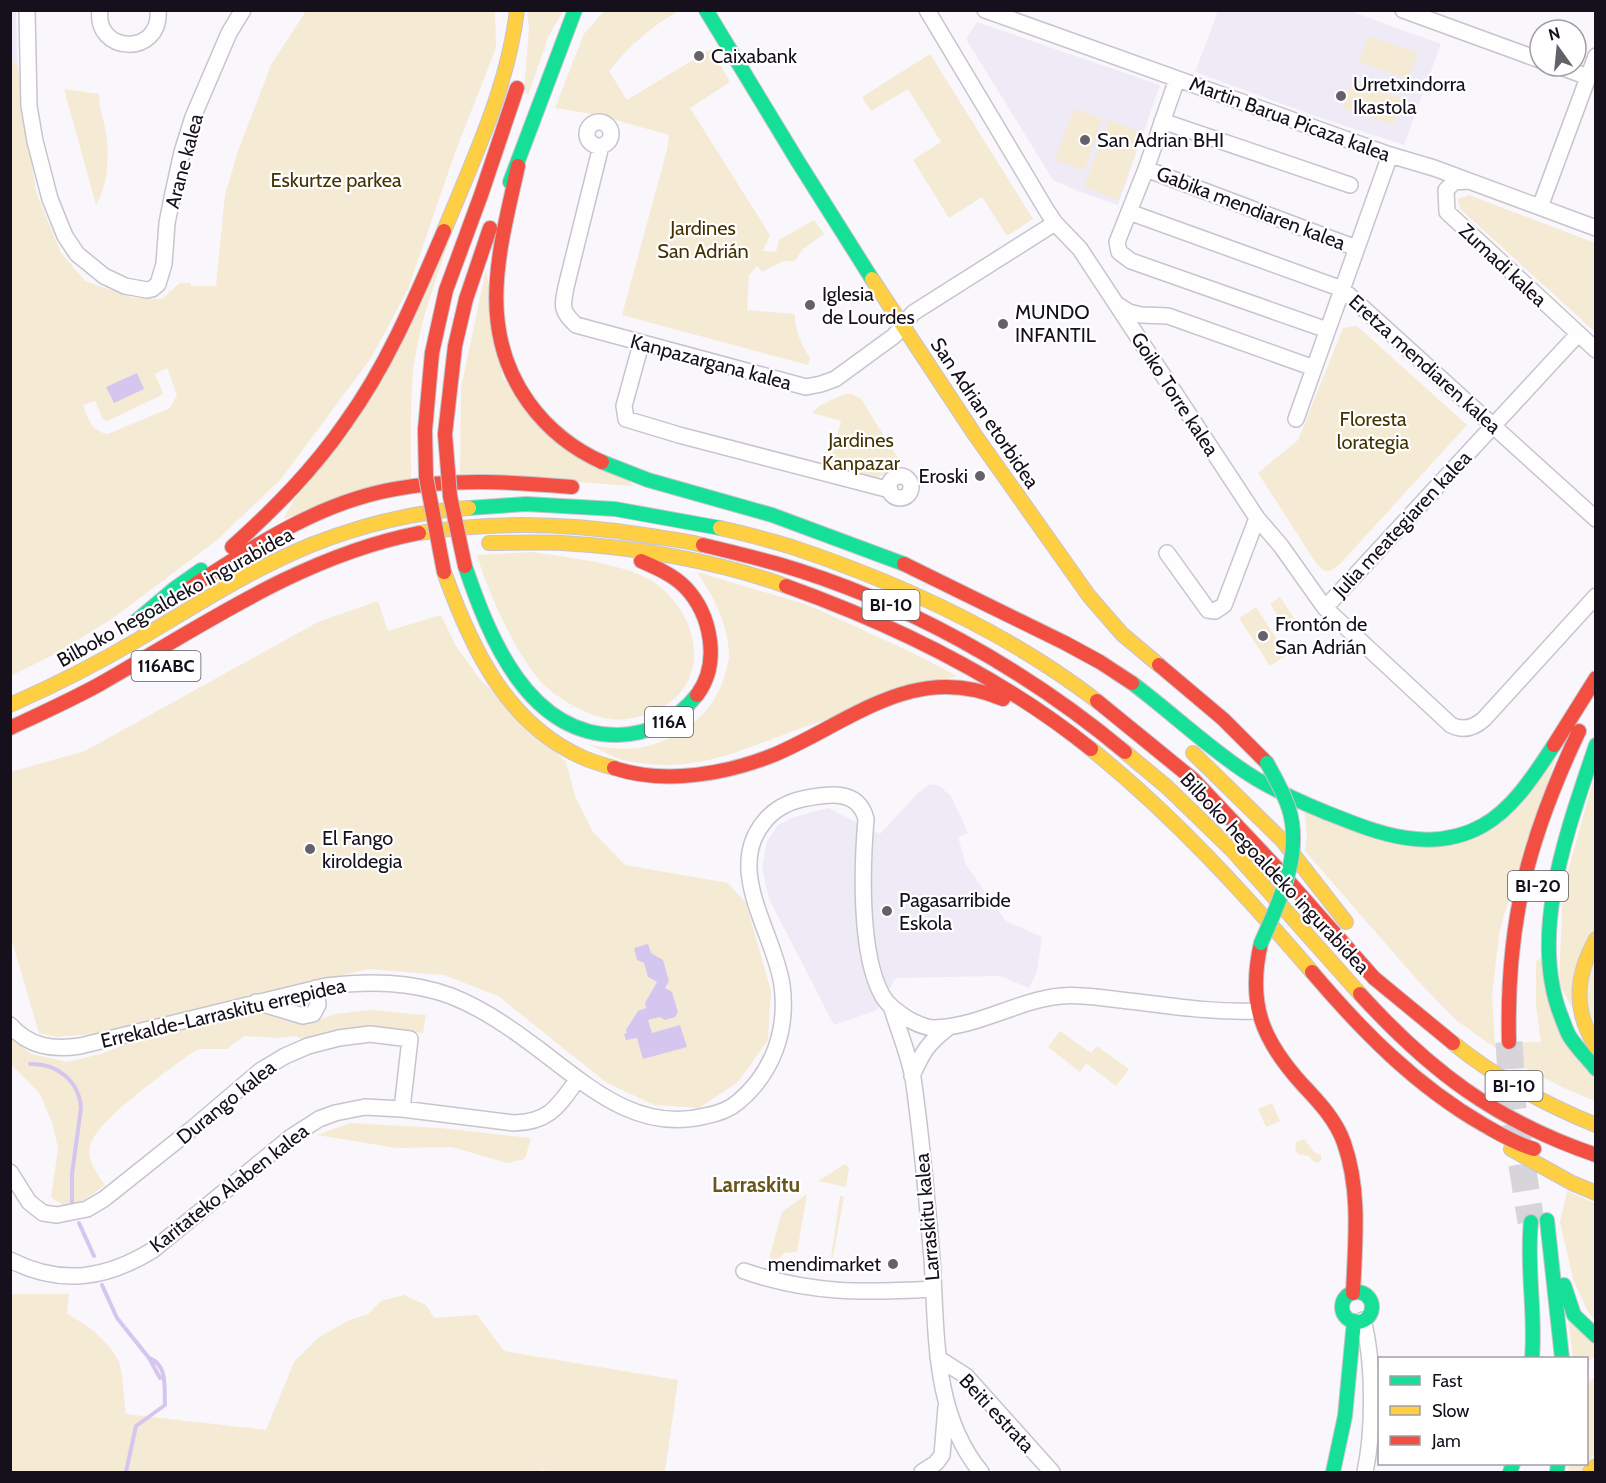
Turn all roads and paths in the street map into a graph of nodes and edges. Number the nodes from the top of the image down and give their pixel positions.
1 (27, 10) edge
2 (100, 10) edge
3 (158, 10) edge
4 (243, 10) edge
5 (510, 10) edge
6 (517, 10) edge
7 (706, 10) edge
8 (927, 10) edge
9 (985, 10) edge
10 (1403, 10) edge
11 (575, 11) edge
12 (516, 26) junction
13 (1528, 56) edge
14 (1596, 56) edge
15 (1588, 77) edge
16 (1588, 78) edge
17 (1175, 86) junction
18 (1162, 121) junction
19 (601, 146) dead end
20 (1390, 155) junction
21 (518, 166) junction
22 (1434, 168) junction
23 (1146, 169) junction
24 (1469, 181) junction
25 (1350, 185) dead end
26 (1446, 190) junction
27 (1540, 207) junction
28 (1129, 212) junction
29 (1055, 223) junction
30 (1596, 228) edge
31 (1356, 248) junction
32 (1342, 289) junction
33 (1117, 304) junction
34 (1149, 316) junction
35 (902, 325) junction
36 (1328, 330) junction
37 (1578, 334) junction
38 (641, 344) junction
39 (1143, 346) junction
40 (1596, 350) edge
41 (1314, 368) junction
42 (1296, 419) dead end
43 (1494, 425) junction
44 (585, 488) dead end
45 (890, 490) dead end
46 (675, 501) dead end
47 (1257, 518) junction
48 (1596, 519) edge
49 (838, 538) junction
50 (554, 542) junction
51 (422, 551) dead end
52 (1167, 553) dead end
53 (1596, 596) edge
54 (1325, 608) junction
55 (997, 609) junction
56 (1596, 678) edge
57 (1107, 683) dead end
58 (1596, 701) edge
59 (10, 705) edge
60 (10, 728) edge
61 (40, 729) dead end
62 (10, 740) edge
63 (1083, 742) junction
64 (1180, 742) dead end
65 (1596, 744) edge
66 (1554, 831) dead end
67 (1355, 932) dead end
68 (1596, 939) edge
69 (1383, 968) dead end
70 (316, 988) junction
71 (256, 1002) junction
72 (892, 1009) junction
73 (1257, 1011) junction
74 (915, 1022) junction
75 (10, 1025) edge
76 (950, 1026) junction
77 (1440, 1032) junction
78 (1509, 1042) tunnel mouth
79 (1596, 1047) edge
80 (905, 1049) junction
81 (920, 1059) junction
82 (1596, 1069) edge
83 (912, 1076) junction
84 (578, 1079) junction
85 (402, 1108) junction
86 (1476, 1122) junction
87 (1596, 1125) edge
88 (1548, 1154) dead end
89 (1596, 1155) edge
90 (1523, 1157) junction
91 (1577, 1163) dead end
92 (1596, 1168) edge
93 (10, 1172) edge
94 (1596, 1184) edge
95 (1596, 1192) edge
96 (11, 1262) edge
97 (744, 1271) dead end
98 (933, 1288) junction
99 (1353, 1293) junction
100 (1358, 1320) junction
101 (1596, 1336) edge
102 (1532, 1357) edge
103 (1548, 1357) edge
104 (1562, 1357) edge
105 (938, 1358) junction
106 (946, 1405) junction
107 (1596, 1466) edge
108 (922, 1473) edge
109 (981, 1473) edge
110 (1052, 1473) edge
111 (1333, 1473) edge
112 (1365, 1473) edge
113 (1590, 1473) edge

1 - 4 street, Arane kalea
2 - 3 street
5 - 12 main road
6 - 12 main road
7 - 35 main road, San Adrian etorbidea
8 - 29 street, Goiko Torre kalea
9 - 17 street, Martin Barua Picaza kalea
10 - 13 street
11 - 21 main road
12 - 44 main road
12 - 63 main road, bridge
14 - 15 street
16 - 27 street
17 - 18 street
17 - 20 street, Martin Barua Picaza kalea
18 - 23 street
18 - 25 street
19 - 38 street, Kanpazargana kalea
20 - 22 street, Martin Barua Picaza kalea
20 - 31 street
21 - 49 main road
21 - 50 main road, 116A, bridge
22 - 24 street, Martin Barua Picaza kalea
22 - 26 street, Zumadi kalea
23 - 28 street
23 - 31 street, Gabika mendiaren kalea
24 - 26 street
24 - 27 street, Martin Barua Picaza kalea
26 - 37 street, Zumadi kalea
27 - 30 street, Martin Barua Picaza kalea
28 - 32 street, Eretza mendiaren kalea
28 - 36 street
29 - 33 street, Goiko Torre kalea
29 - 35 street, Kanpazargana kalea
31 - 32 street
32 - 36 street
32 - 43 street, Eretza mendiaren kalea
33 - 34 street
33 - 39 street, Goiko Torre kalea
34 - 39 street
34 - 41 street
35 - 38 street, Kanpazargana kalea
35 - 73 main road, San Adrian etorbidea, bridge
36 - 41 street
37 - 40 street, Zumadi kalea
37 - 43 street, Julia meategiaren kalea
38 - 45 street
39 - 47 street, Goiko Torre kalea
41 - 42 street
43 - 48 street, Eretza mendiaren kalea
43 - 54 street, Julia meategiaren kalea
46 - 49 main road
47 - 52 street
47 - 54 street, Goiko Torre kalea
49 - 55 main road
50 - 51 main road
50 - 63 main road
53 - 54 street, Goiko Torre kalea
55 - 56 main road
55 - 57 main road
58 - 78 main road, BI-20
59 - 77 main road, Bilboko hegoaldeko ingurabidea / BI-10
60 - 89 main road, Bilboko hegoaldeko ingurabidea / BI-10
61 - 62 main road
63 - 86 main road
64 - 67 main road
65 - 66 main road
65 - 82 main road
68 - 79 main road
69 - 77 main road
70 - 71 street, Errekalde-Larraskitu errepidea
70 - 71 street
70 - 84 street, Errekalde-Larraskitu errepidea
71 - 75 street, Errekalde-Larraskitu errepidea
72 - 74 street, Errekalde-Larraskitu errepidea
72 - 80 street, Larraskitu kalea
72 - 84 street, Errekalde-Larraskitu errepidea
73 - 76 street, Errekalde-Larraskitu errepidea
73 - 99 main road
74 - 76 street, Errekalde-Larraskitu errepidea
74 - 80 street
74 - 81 street
76 - 81 street
77 - 87 main road, BI-10
80 - 83 street, Larraskitu kalea
81 - 83 street
83 - 98 street, Larraskitu kalea
84 - 85 street, Karitateko Alaben kalea
85 - 93 street, Durango kalea
85 - 96 street, Karitateko Alaben kalea
86 - 88 main road
86 - 90 main road
90 - 94 main road
90 - 95 main road
91 - 92 main road
97 - 98 street
98 - 105 street, Larraskitu kalea
99 - 100 main road
99 - 100 main road
100 - 111 main road
100 - 112 street
101 - 104 main road
102 - 103 main road
105 - 106 street, Larraskitu kalea
105 - 110 street, Beiti estrata
106 - 108 street
106 - 109 street
107 - 113 main road

